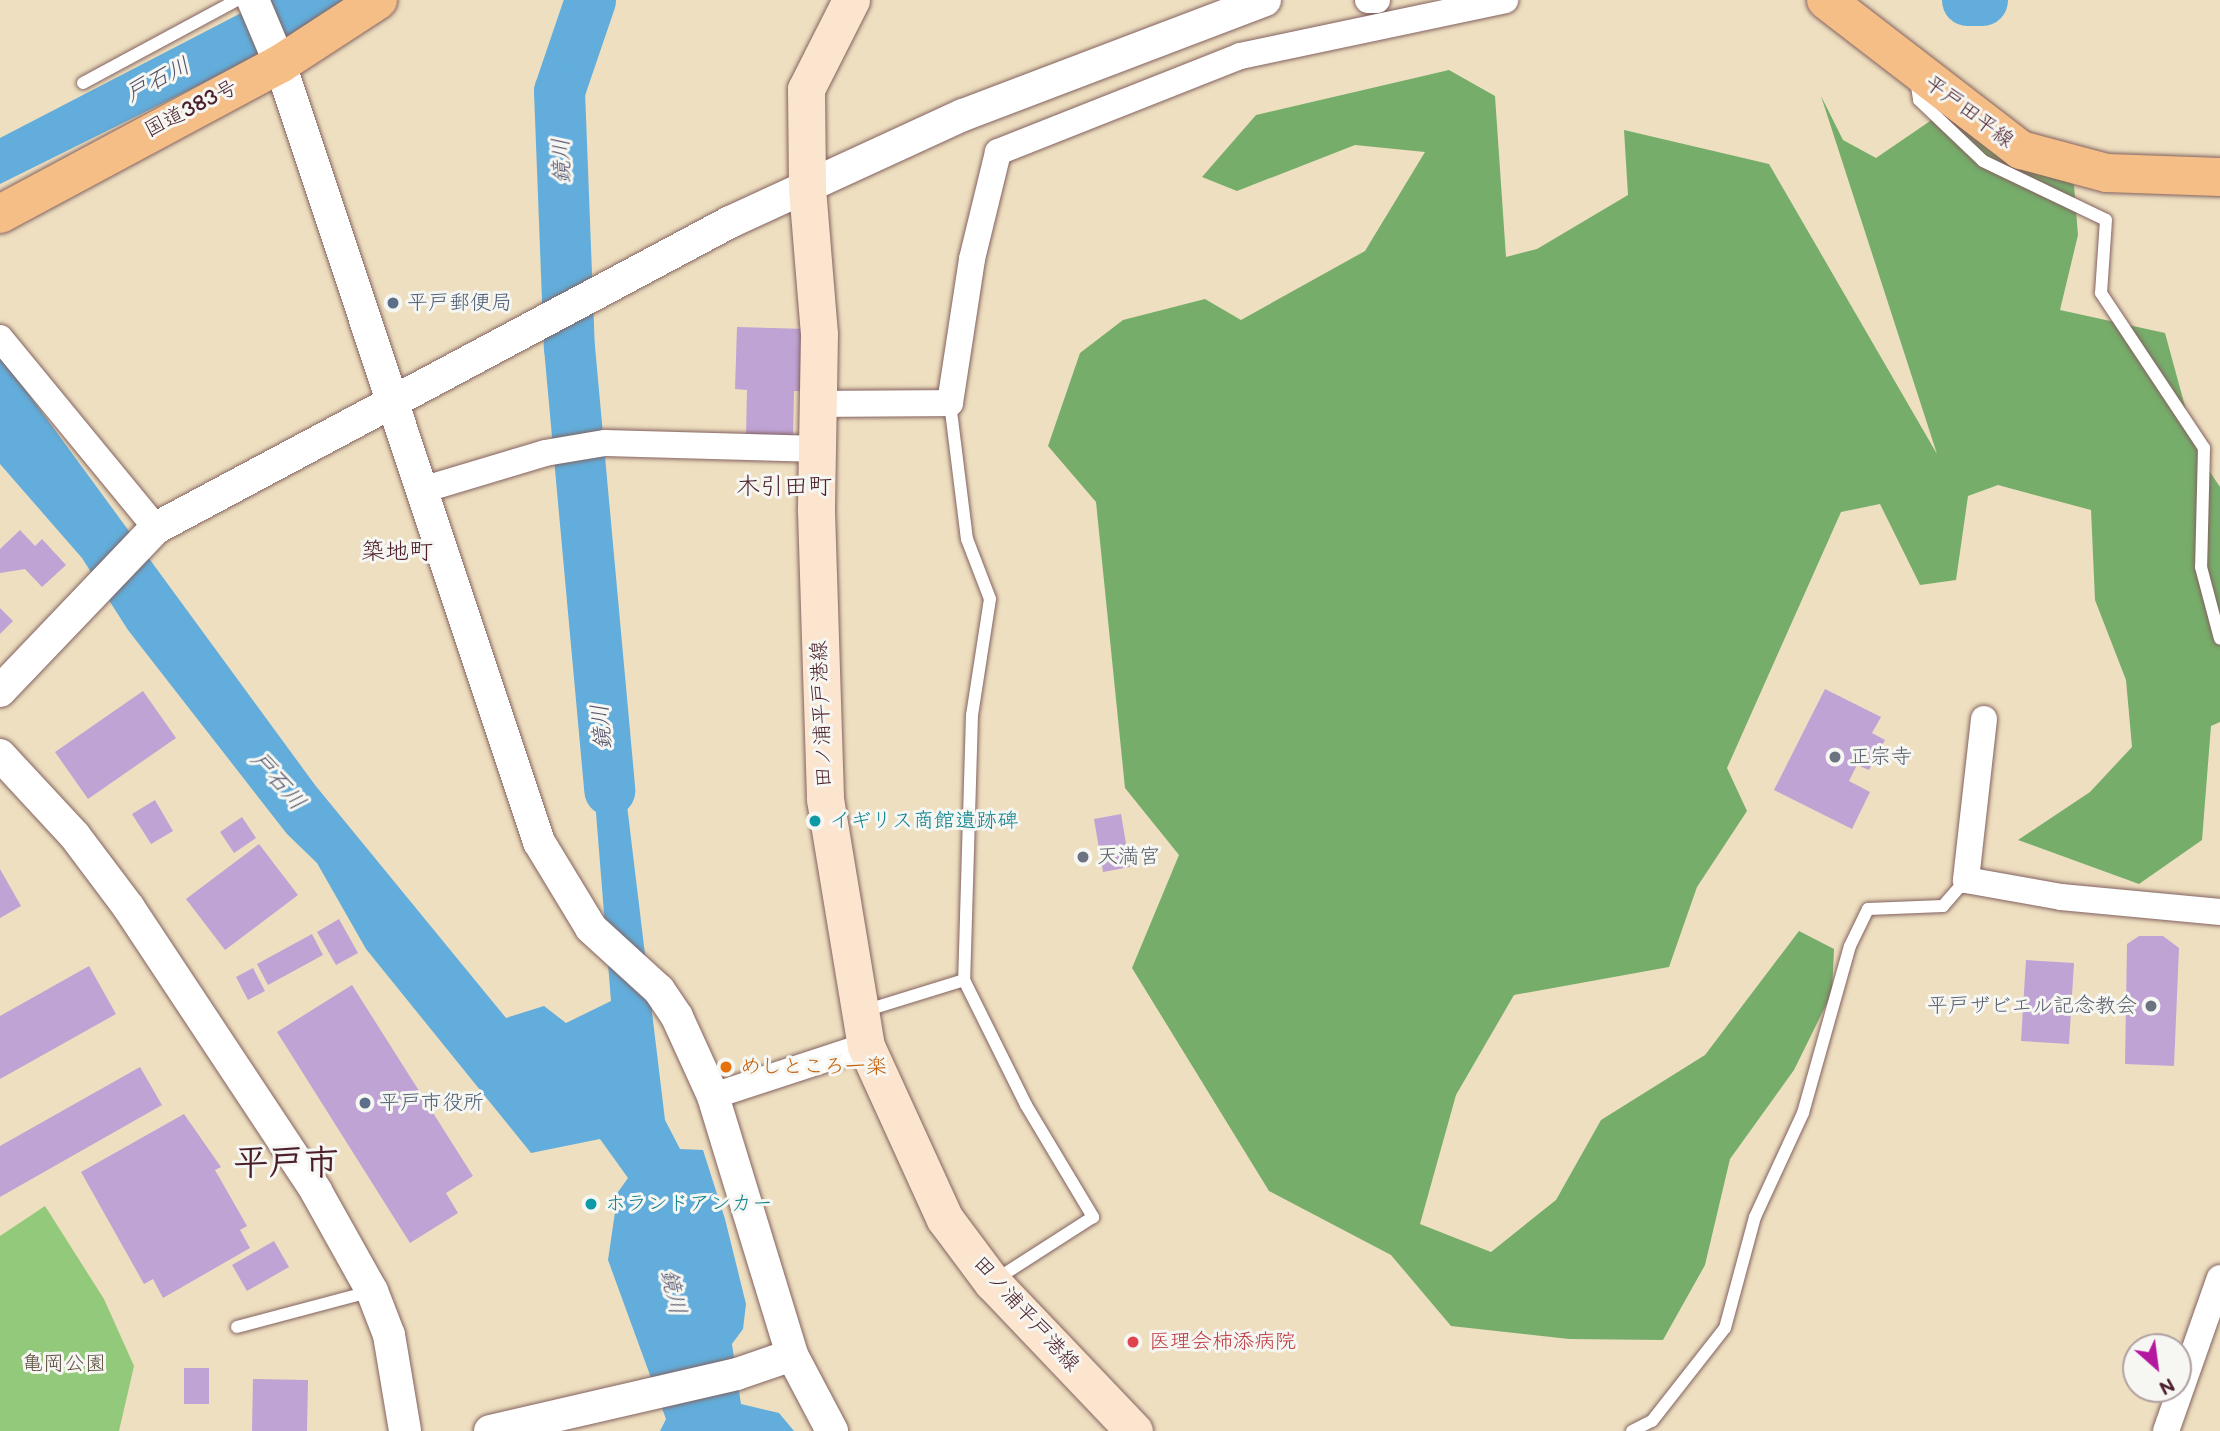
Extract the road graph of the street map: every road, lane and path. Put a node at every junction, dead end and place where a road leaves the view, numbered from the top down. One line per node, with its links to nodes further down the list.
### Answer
1 (378, 0): 9 (main road, 国道383号)
2 (851, 0): 13 (main road, 田ノ浦平戸港線)
3 (1265, 0): 13 (street)
4 (1368, 0): 5 (street)
5 (1377, 0)
6 (1505, 0): 17 (street)
7 (1826, 0): 10 (main road, 平戸田平線)
8 (248, 1): 9 (street); 11 (lane)
9 (280, 64): 14 (main road, 国道383号); 16 (street)
10 (1914, 71): 12 (main road, 平戸田平線); 22 (lane)
11 (83, 83)
12 (2220, 177)
13 (807, 188): 16 (street); 18 (main road, 田ノ浦平戸港線)
14 (0, 214)
15 (0, 338): 21 (street)
16 (390, 403): 20 (street); 21 (street)
17 (950, 403): 18 (street); 28 (lane)
18 (820, 404): 19 (main road, 田ノ浦平戸港線)
19 (820, 449): 20 (street); 29 (main road, 田ノ浦平戸港線)
20 (422, 490): 30 (street)
21 (156, 528): 23 (street)
22 (2220, 639)
23 (0, 691)
24 (1984, 719): 26 (street)
25 (0, 755): 33 (street)
26 (1966, 880): 27 (street); 40 (lane)
27 (2220, 912)
28 (964, 980): 29 (lane); 32 (lane)
29 (863, 1029): 30 (street); 32 (main road, 田ノ浦平戸港線)
30 (713, 1096): 35 (street)
31 (2220, 1278): 41 (street)
32 (992, 1282): 39 (main road, 田ノ浦平戸港線)
33 (372, 1291): 34 (lane); 36 (street)
34 (237, 1327)
35 (792, 1355): 37 (street); 38 (street)
36 (405, 1431)
37 (490, 1431)
38 (832, 1431)
39 (1134, 1431)
40 (1632, 1431)
41 (2166, 1431)

